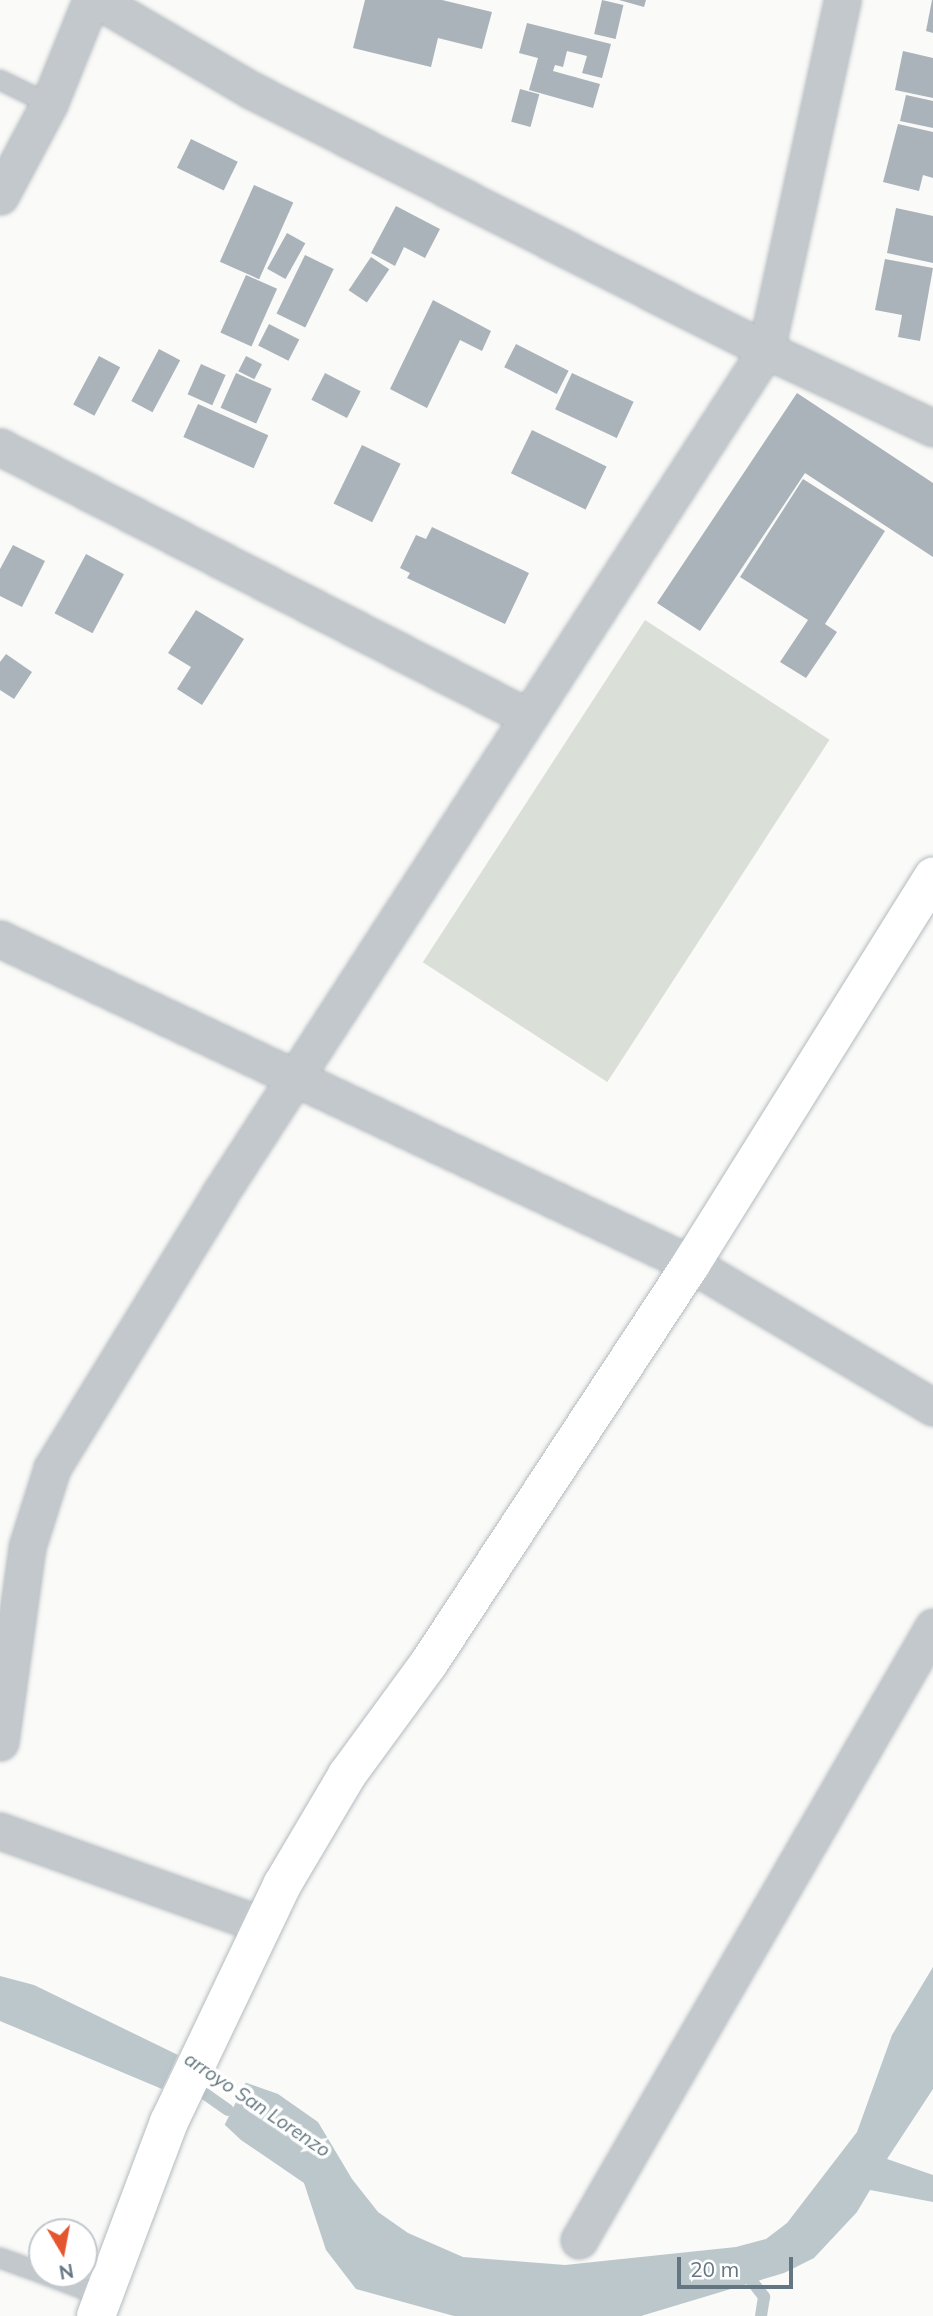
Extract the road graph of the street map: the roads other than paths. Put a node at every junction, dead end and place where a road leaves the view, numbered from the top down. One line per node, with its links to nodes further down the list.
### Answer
1 (91, 0): 5 (street)
2 (97, 0): 7 (street)
3 (842, 0): 7 (street)
4 (0, 80): 5 (lane)
5 (49, 104): 6 (street)
6 (0, 196)
7 (766, 349): 8 (street); 10 (street)
8 (933, 428)
9 (0, 447): 10 (street)
10 (527, 717): 13 (street)
11 (933, 876): 14 (street)
12 (0, 939): 13 (street)
13 (293, 1080): 14 (street); 17 (street)
14 (691, 1264): 15 (street); 19 (street)
15 (933, 1407)
16 (933, 1626): 20 (street)
17 (0, 1742)
18 (0, 1831): 19 (street)
19 (262, 1925): 24 (street)
20 (579, 2240)
21 (0, 2258): 22 (lane)
22 (28, 2268)
23 (64, 2288): 24 (lane)
24 (98, 2311)

